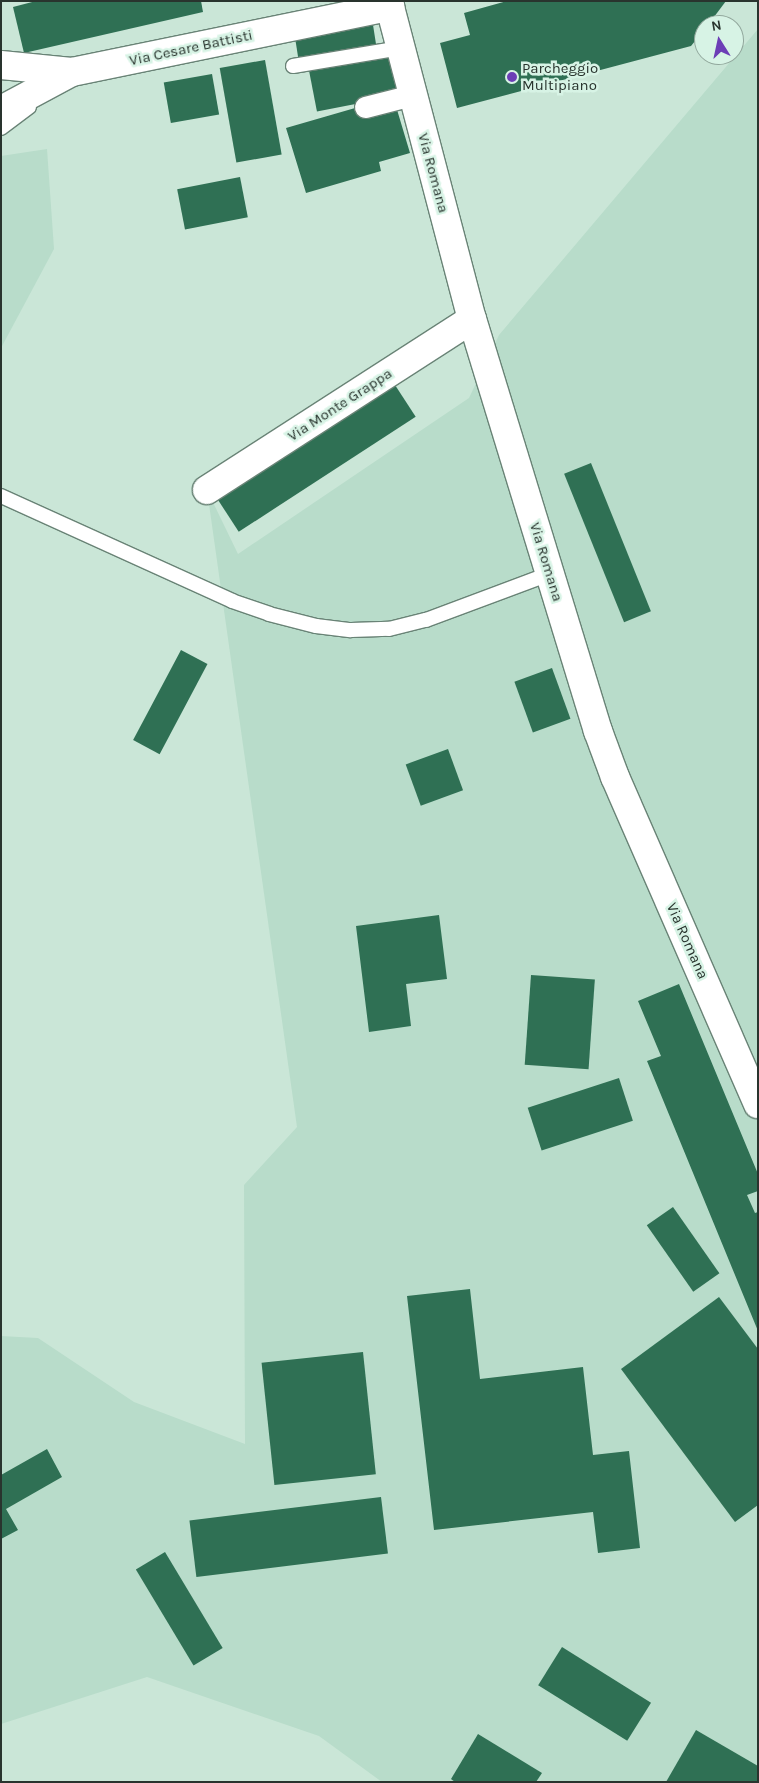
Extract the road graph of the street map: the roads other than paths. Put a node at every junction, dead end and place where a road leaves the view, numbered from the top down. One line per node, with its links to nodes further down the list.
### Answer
1 (389, 4): 2 (street, Via Romana); 5 (street, Via Cesare Battisti)
2 (400, 48): 4 (lane); 6 (street, Via Romana)
3 (1, 65): 5 (street)
4 (293, 66)
5 (72, 72): 8 (street, Via Cesare Battisti); 9 (lane)
6 (412, 95): 7 (street); 10 (street, Via Romana)
7 (365, 107)
8 (1, 110)
9 (1, 128)
10 (472, 320): 11 (street, Via Monte Grappa); 13 (street, Via Romana)
11 (208, 490)
12 (1, 496): 13 (lane)
13 (550, 574): 14 (street, Via Romana)
14 (758, 1104)

